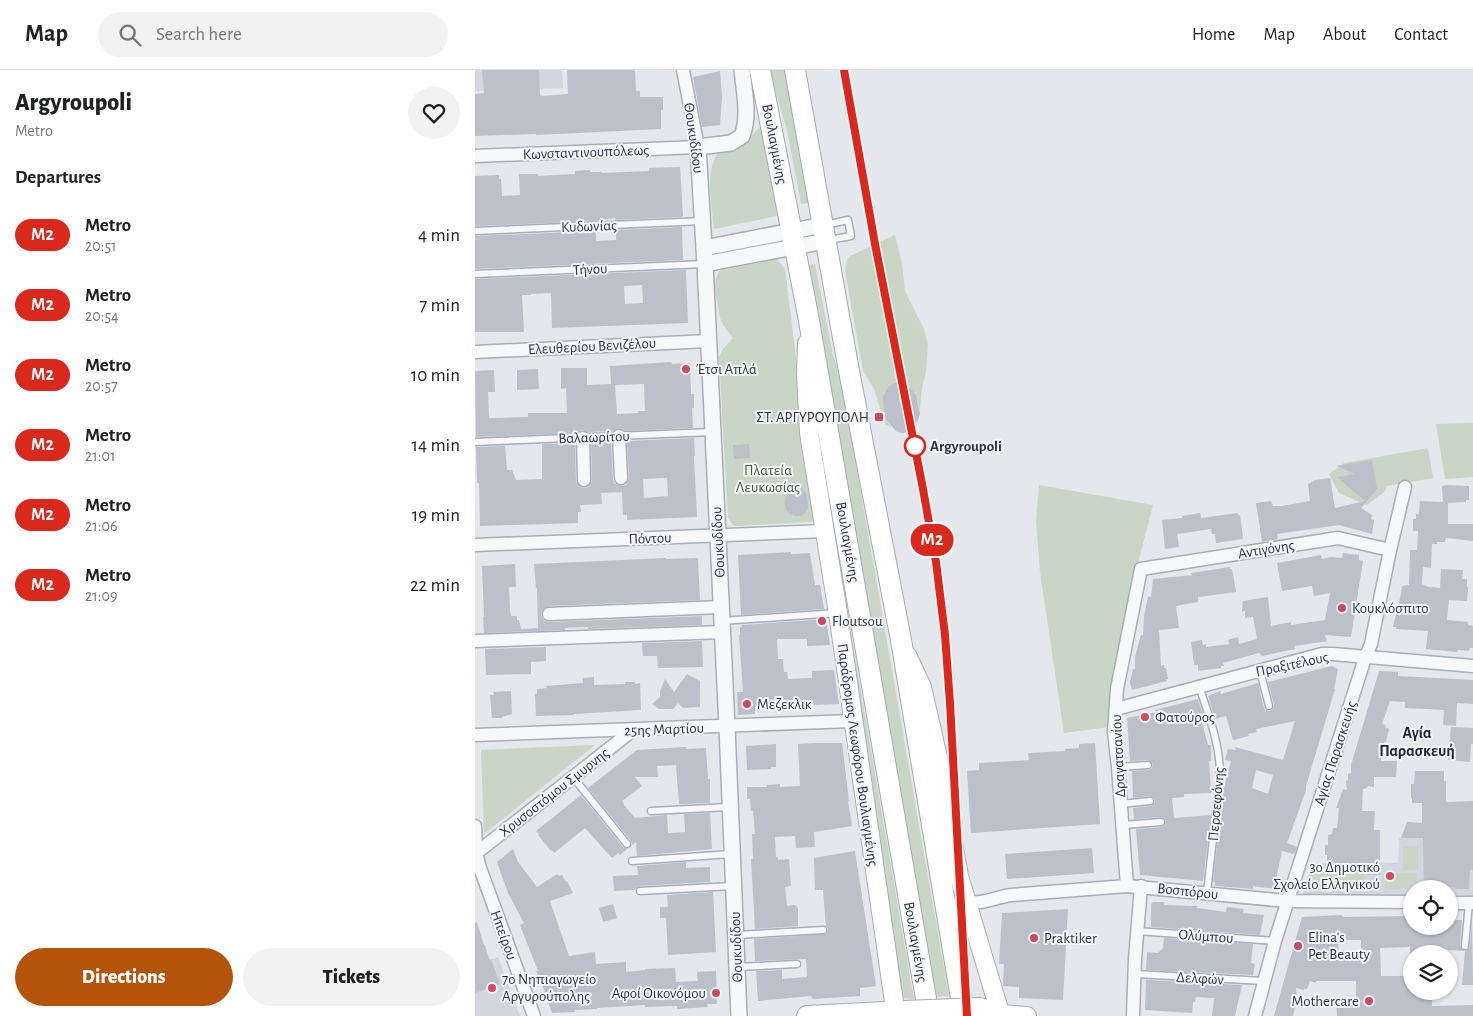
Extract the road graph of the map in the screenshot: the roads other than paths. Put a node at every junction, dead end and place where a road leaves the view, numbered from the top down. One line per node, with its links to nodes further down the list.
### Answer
1 (683, 70): 5 (street, Θουκυδίδου)
2 (742, 70): 5 (street)
3 (795, 70): 9 (main road)
4 (759, 72): 10 (main road, Βουλιαγμένης)
5 (698, 147): 6 (street, Κωνσταντινουπόλεως); 7 (street, Θουκυδίδου)
6 (475, 156)
7 (703, 221): 8 (lane, Κυδωνίας); 11 (street, Θουκυδίδου)
8 (475, 231)
9 (824, 233): 10 (street); 32 (main road)
10 (793, 239): 11 (street); 12 (street); 14 (main road, Βουλιαγμένης)
11 (704, 248): 12 (street, Θουκυδίδου)
12 (705, 264): 13 (lane, Τήνου); 15 (street, Θουκυδίδου)
13 (475, 274)
14 (808, 315): 24 (main road, Παράδρομος Λεωφόρου Βουλιαγμένης); 82 (main road, Βουλιαγμένης)
15 (709, 341): 16 (street, Ελευθερίου Βενιζέλου); 17 (street, Θουκυδίδου)
16 (475, 352)
17 (713, 432): 18 (lane, Βαλαωρίτου); 25 (street, Θουκυδίδου)
18 (619, 436): 19 (lane, Βαλαωρίτου); 21 (street)
19 (583, 438): 20 (lane, Βαλαωρίτου); 22 (street)
20 (475, 442)
21 (621, 478)
22 (584, 480)
23 (1405, 487): 27 (street, Αγίας Παρασκευής)
24 (826, 531): 25 (street, Πόντου); 29 (main road, Παράδρομος Λεωφόρου Βουλιαγμένης)
25 (718, 535): 26 (street, Πόντου); 31 (street, Θουκυδίδου)
26 (475, 545)
27 (1390, 550): 28 (street, Αντιγόνης); 34 (street, Αγίας Παρασκευής)
28 (1141, 569): 39 (street, Δραγατσανίου)
29 (838, 612): 31 (lane); 40 (main road, Παράδρομος Λεωφόρου Βουλιαγμένης)
30 (549, 614): 31 (street)
31 (722, 620): 33 (street); 41 (street, Θουκυδίδου)
32 (901, 640): 64 (main road); 78 (main road)
33 (475, 641)
34 (1365, 658): 35 (street, Πραξιτέλους); 36 (street, Πραξιτέλους); 63 (street, Αγίας Παρασκευής)
35 (1473, 666)
36 (1260, 670): 37 (street, Πραξιτέλους); 38 (lane)
37 (1199, 686): 39 (street, Πραξιτέλους); 62 (lane, Περσεφόνης)
38 (1269, 706)
39 (1116, 709): 45 (street, Δραγατσανίου)
40 (853, 721): 41 (street, 25ης Μαρτίου); 77 (main road, Παράδρομος Λεωφόρου Βουλιαγμένης)
41 (727, 727): 42 (street, 25ης Μαρτίου); 49 (street, Θουκυδίδου)
42 (633, 730): 43 (street, 25ης Μαρτίου); 46 (street, Χρυσοστόμου Σμυρνης)
43 (475, 736)
44 (1148, 765): 45 (lane)
45 (1118, 767): 48 (street, Δραγατσανίου)
46 (573, 777): 54 (lane); 55 (street, Χρυσοστόμου Σμυρνης)
47 (1150, 801): 48 (lane)
48 (1121, 804): 53 (street, Δραγατσανίου)
49 (731, 807): 50 (lane); 56 (street, Θουκυδίδου)
50 (651, 811)
51 (1161, 822): 53 (lane)
52 (475, 826): 55 (street, Ηπείρου)
53 (1123, 826): 59 (street, Δραγατσανίου)
54 (627, 844)
55 (476, 853): 79 (street, Ηπείρου)
56 (732, 854): 57 (lane); 58 (street, Θουκυδίδου)
57 (632, 861)
58 (734, 886): 61 (lane); 70 (street, Θουκυδίδου)
59 (1127, 886): 60 (street, Βοσπόρου); 64 (street, Βοσπόρου)
60 (1141, 886): 62 (street, Βοσπόρου); 69 (street)
61 (640, 891)
62 (1207, 893): 63 (street, Βοσπόρου)
63 (1287, 901): 65 (street, Βοσπόρου); 71 (street, Αγίας Παρασκευής)
64 (967, 902): 78 (main road)
65 (1403, 902)
66 (1458, 903): 67 (street)
67 (1471, 903): 72 (lane)
68 (823, 930): 70 (lane)
69 (1137, 931): 71 (lane, Ολύμπου); 75 (street)
70 (736, 934): 74 (street, Θουκυδίδου)
71 (1275, 940): 76 (street, Αγίας Παρασκευής)
72 (1465, 946)
73 (797, 964): 74 (lane)
74 (737, 967): 80 (street, Θουκυδίδου)
75 (1135, 974): 76 (lane, Δελφών); 84 (street)
76 (1264, 981): 85 (street, Αγίας Παρασκευής)
77 (899, 1013): 78 (main road, bridge); 81 (main road)
78 (988, 1014): 83 (main road)
79 (534, 1016)
80 (739, 1016)
81 (807, 1016)
82 (929, 1016)
83 (1027, 1016)
84 (1133, 1016)
85 (1255, 1016)

